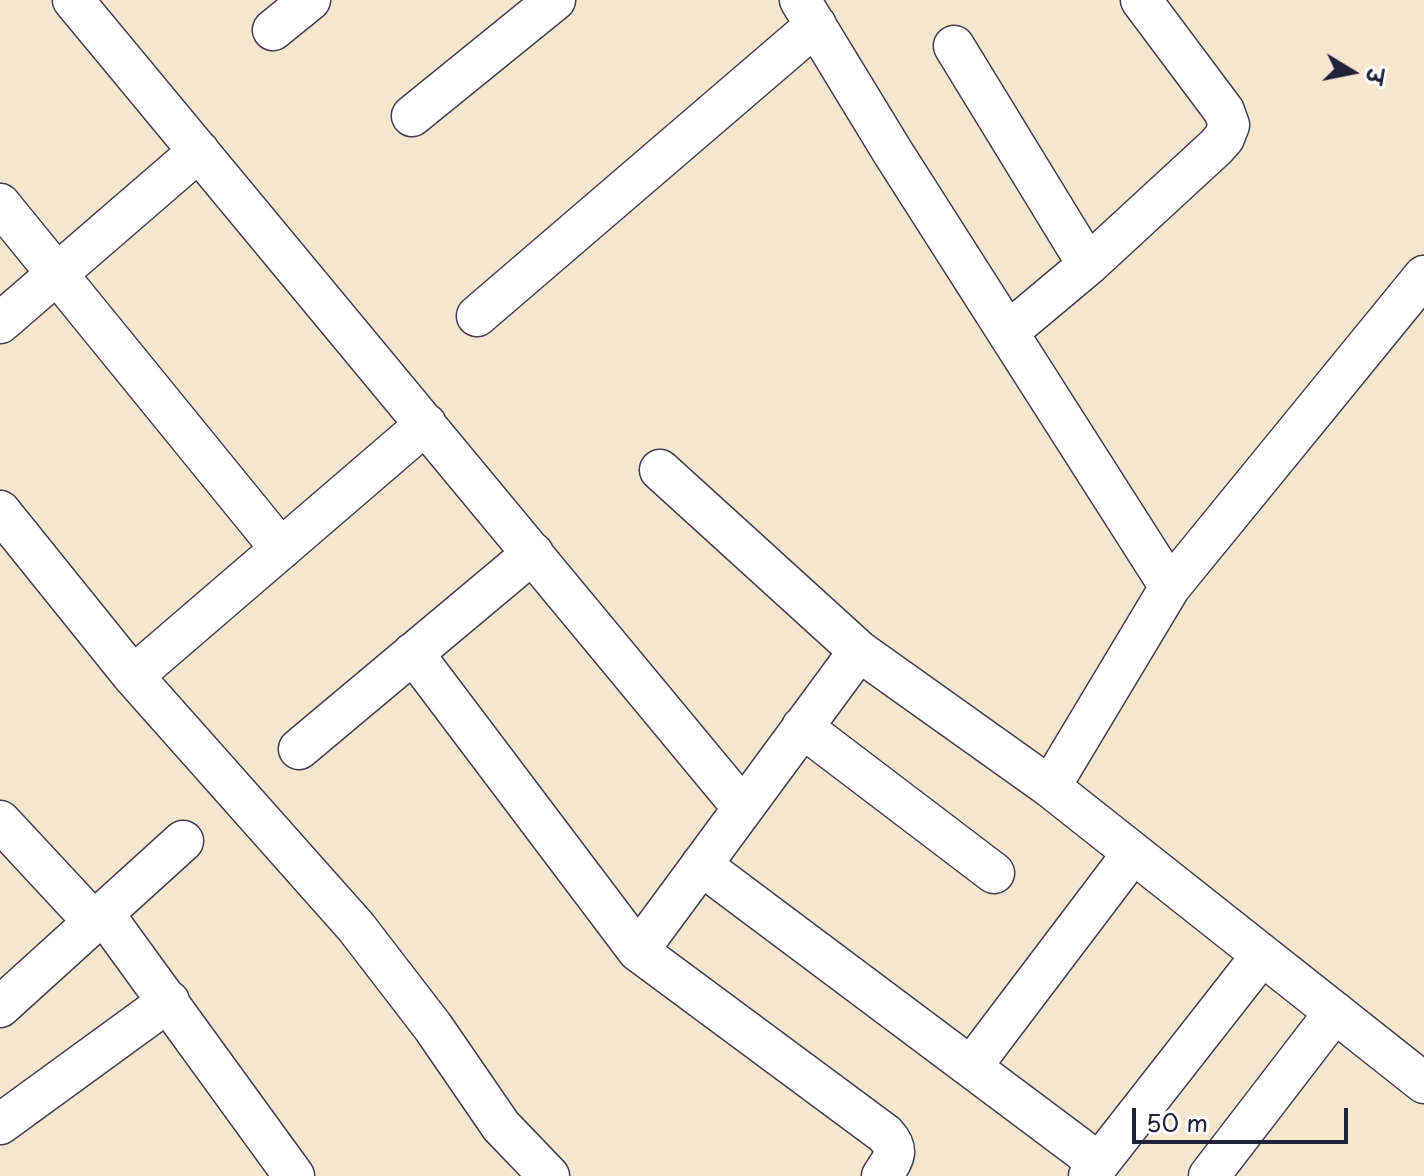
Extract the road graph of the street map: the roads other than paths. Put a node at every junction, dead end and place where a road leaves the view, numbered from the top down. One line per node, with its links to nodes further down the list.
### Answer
1 (73, 0): 9 (street)
2 (310, 0): 6 (street)
3 (555, 0): 8 (street)
4 (1141, 0): 11 (street)
5 (808, 12): 14 (street); 16 (street)
6 (273, 30)
7 (954, 46): 11 (street)
8 (412, 116)
9 (199, 151): 12 (street); 17 (street)
10 (0, 204): 12 (street)
11 (1088, 265): 16 (street)
12 (57, 274): 15 (street); 20 (street)
13 (1424, 276): 22 (street)
14 (477, 316)
15 (0, 323)
16 (1008, 332): 22 (street)
17 (426, 424): 20 (street); 21 (street)
18 (660, 470): 23 (street)
19 (0, 512): 25 (street)
20 (281, 549): 25 (street)
21 (533, 553): 24 (street); 29 (street)
22 (1170, 587): 28 (street)
23 (859, 651): 26 (street); 28 (street)
24 (413, 653): 27 (street); 36 (street)
25 (133, 676): 46 (street)
26 (802, 727): 29 (street); 34 (street)
27 (299, 749)
28 (1050, 787): 32 (street)
29 (743, 808): 33 (street)
30 (0, 821): 35 (street)
31 (183, 841): 35 (street)
32 (1133, 853): 37 (street); 41 (street)
33 (701, 865): 36 (street); 41 (street)
34 (994, 873)
35 (98, 918): 38 (street); 39 (street)
36 (638, 951): 47 (street)
37 (1262, 955): 40 (street); 44 (street)
38 (169, 1001): 43 (street); 45 (street)
39 (0, 1007)
40 (1335, 1012): 42 (street); 48 (street)
41 (971, 1067): 44 (street)
42 (1424, 1083)
43 (0, 1124)
44 (1094, 1170)
45 (294, 1176)
46 (549, 1176)
47 (882, 1176)
48 (1209, 1176)

